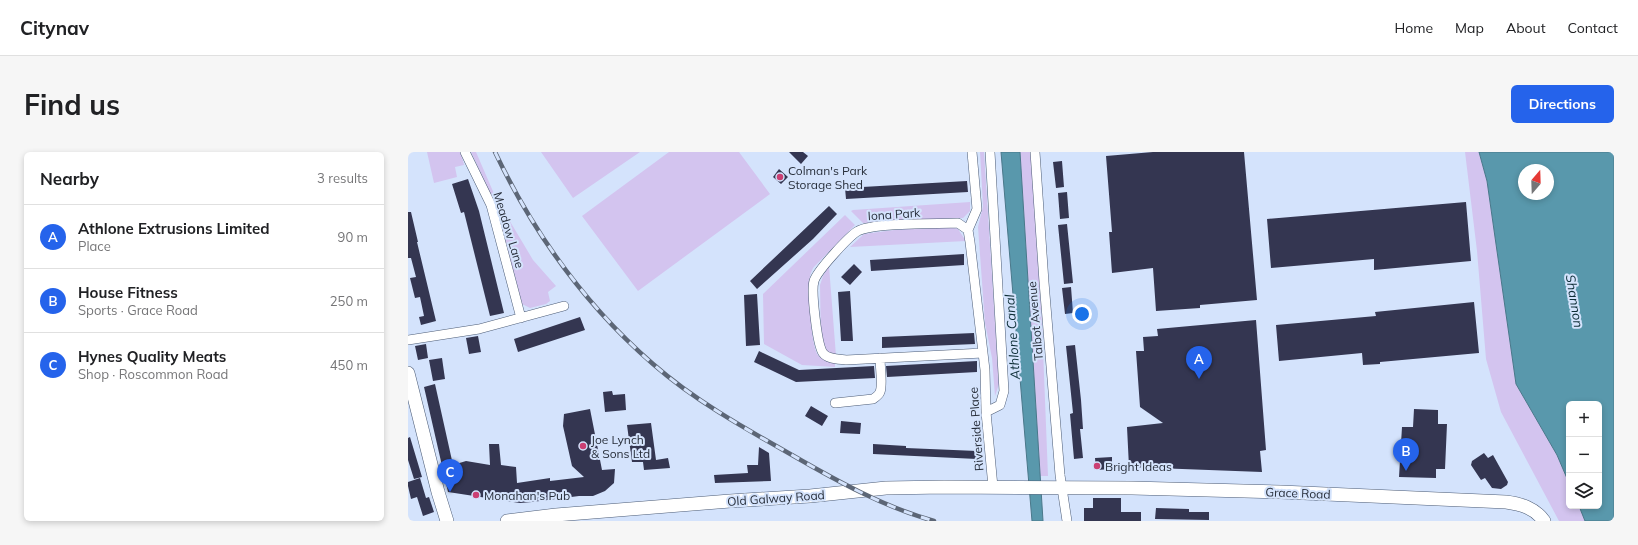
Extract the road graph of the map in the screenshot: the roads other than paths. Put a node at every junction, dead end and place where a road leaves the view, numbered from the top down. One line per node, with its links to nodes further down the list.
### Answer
1 (465, 152): 7 (street, Meadow Lane)
2 (972, 152): 5 (street)
3 (990, 152): 13 (street)
4 (1035, 152): 16 (street, Talbot Avenue)
5 (968, 230): 9 (street); 10 (street, Iona Park)
6 (564, 306): 7 (street)
7 (521, 318): 8 (street)
8 (408, 340)
9 (983, 353): 10 (street); 13 (street, Riverside Place)
10 (880, 358): 12 (street)
11 (408, 373): 17 (main road)
12 (836, 403)
13 (986, 412): 14 (street, Riverside Place)
14 (993, 487): 15 (main road, Old Galway Road); 18 (main road, Old Galway Road)
15 (1045, 487): 16 (main road, Grace Road)
16 (1061, 487): 19 (street, Talbot Avenue); 20 (main road, Grace Road)
17 (447, 521)
18 (507, 521)
19 (1067, 521)
20 (1544, 521)

